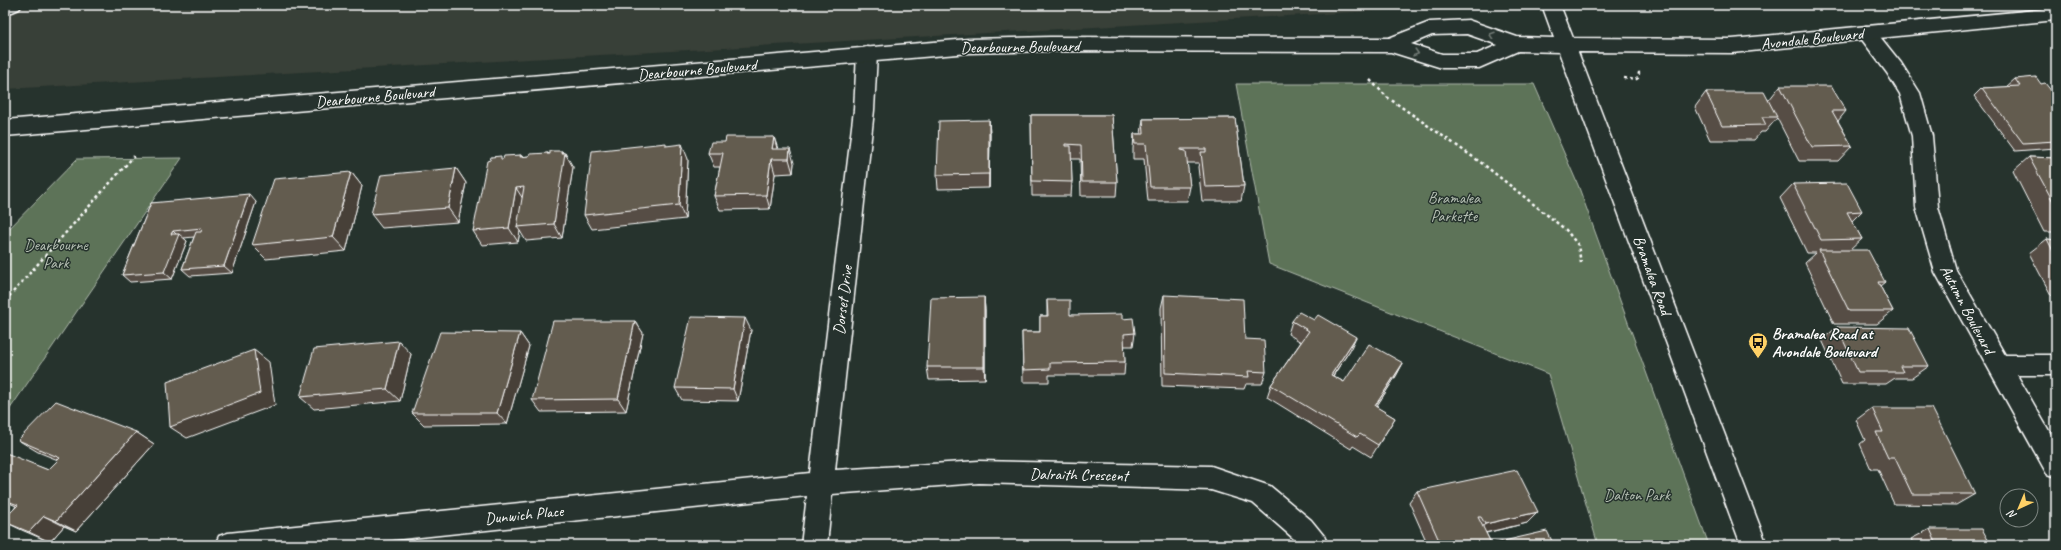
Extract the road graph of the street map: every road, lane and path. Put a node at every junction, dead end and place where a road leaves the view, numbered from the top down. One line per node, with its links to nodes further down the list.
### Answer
1 (14, 5): 3 (lane)
2 (1551, 5): 8 (street, Bramalea Road)
3 (5, 10)
4 (2056, 14): 5 (street, Avondale Boulevard)
5 (1866, 33): 8 (street, Avondale Boulevard); 17 (street, Autumn Boulevard)
6 (1516, 44): 7 (street, Dearbourne Boulevard, one-way to 7); 7 (street, Dearbourne Boulevard, one-way to 6); 8 (street, Dearbourne Boulevard)
7 (1391, 45): 9 (street, Dearbourne Boulevard)
8 (1567, 45): 24 (street, Bramalea Road)
9 (867, 54): 13 (street, Dearbourne Boulevard); 20 (street, Dorset Drive)
10 (1633, 69): 11 (path)
11 (1624, 78)
12 (1370, 80): 15 (path)
13 (5, 128)
14 (134, 156): 16 (path)
15 (1581, 263)
16 (5, 301)
17 (1998, 365): 18 (street); 19 (street, Autumn Boulevard)
18 (2056, 365)
19 (2056, 466)
20 (821, 483): 21 (street, Dunwich Place); 22 (street, Dorset Drive); 23 (street, Dalraith Crescent)
21 (228, 545)
22 (814, 545)
23 (1316, 545)
24 (1754, 545)

